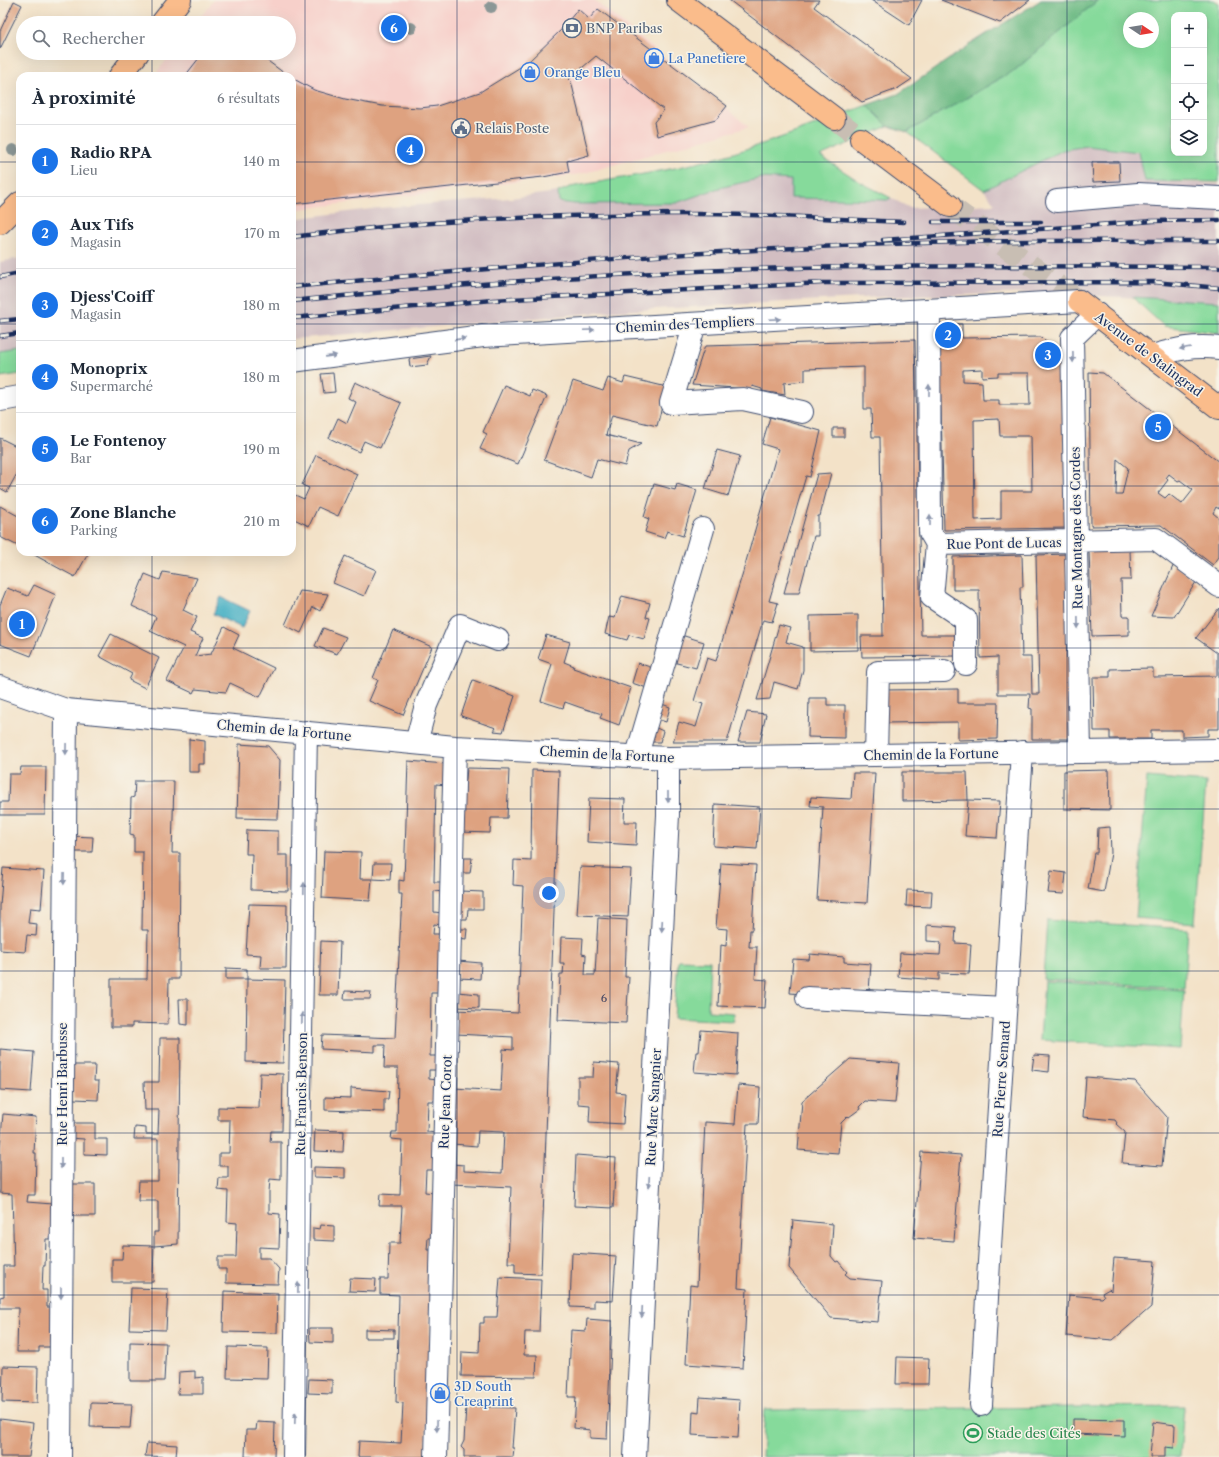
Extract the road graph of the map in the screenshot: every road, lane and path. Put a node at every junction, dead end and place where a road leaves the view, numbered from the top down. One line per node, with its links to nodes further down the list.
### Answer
1 (180, 0): 3 (main road)
2 (678, 0): 6 (main road)
3 (167, 16)
4 (133, 60): 5 (main road)
5 (123, 72)
6 (834, 118)
7 (861, 139): 10 (main road)
8 (1219, 198): 9 (street)
9 (1057, 201)
10 (950, 206)
11 (16, 207): 12 (main road)
12 (0, 223)
13 (1079, 301): 14 (street, Chemin des Templiers); 15 (main road, Avenue de Stalingrad)
14 (929, 310): 16 (street, Chemin des Templiers, one-way to 14); 26 (street, Rue Pont de Lucas, one-way to 14)
15 (1097, 314): 18 (main road, Avenue de Stalingrad); 25 (street, Rue Montagne des Cordes, one-way to 25)
16 (696, 324): 19 (street, Chemin des Templiers, one-way to 16); 23 (street)
17 (1219, 348): 18 (street, one-way to 18)
18 (1152, 356): 22 (main road, Avenue de Stalingrad)
19 (296, 361)
20 (16, 398): 21 (street)
21 (0, 400)
22 (1219, 408)
23 (802, 412)
24 (703, 529): 39 (street)
25 (1076, 542): 26 (street, Rue Pont de Lucas); 27 (street, Rue Pont de Lucas); 38 (street, Rue Montagne des Cordes, one-way to 38)
26 (937, 544): 29 (street)
27 (1218, 582)
28 (498, 640): 34 (street)
29 (966, 664)
30 (944, 670): 40 (street)
31 (0, 687): 32 (street, Chemin de la Fortune)
32 (66, 710): 33 (street, Chemin de la Fortune); 45 (street, Rue Henri Barbusse, one-way to 45)
33 (306, 732): 34 (street, Chemin de la Fortune); 46 (street, Rue Francis Benson, one-way to 33)
34 (416, 743): 35 (street, Chemin de la Fortune)
35 (456, 748): 39 (street, Chemin de la Fortune); 47 (street, Rue Jean Corot, one-way to 47)
36 (1219, 750): 38 (street, Chemin de la Fortune)
37 (1022, 752): 38 (street, Chemin de la Fortune); 40 (street, Chemin de la Fortune); 43 (street, Rue Pierre Semard)
38 (1080, 752)
39 (637, 755): 41 (street, Chemin de la Fortune)
40 (876, 755): 41 (street, Chemin de la Fortune)
41 (668, 758): 48 (street, Rue Marc Sangnier, one-way to 48)
42 (807, 998): 43 (street)
43 (1005, 1008): 44 (street, Rue Pierre Semard)
44 (982, 1405)
45 (60, 1457)
46 (294, 1457)
47 (436, 1457)
48 (635, 1457)

